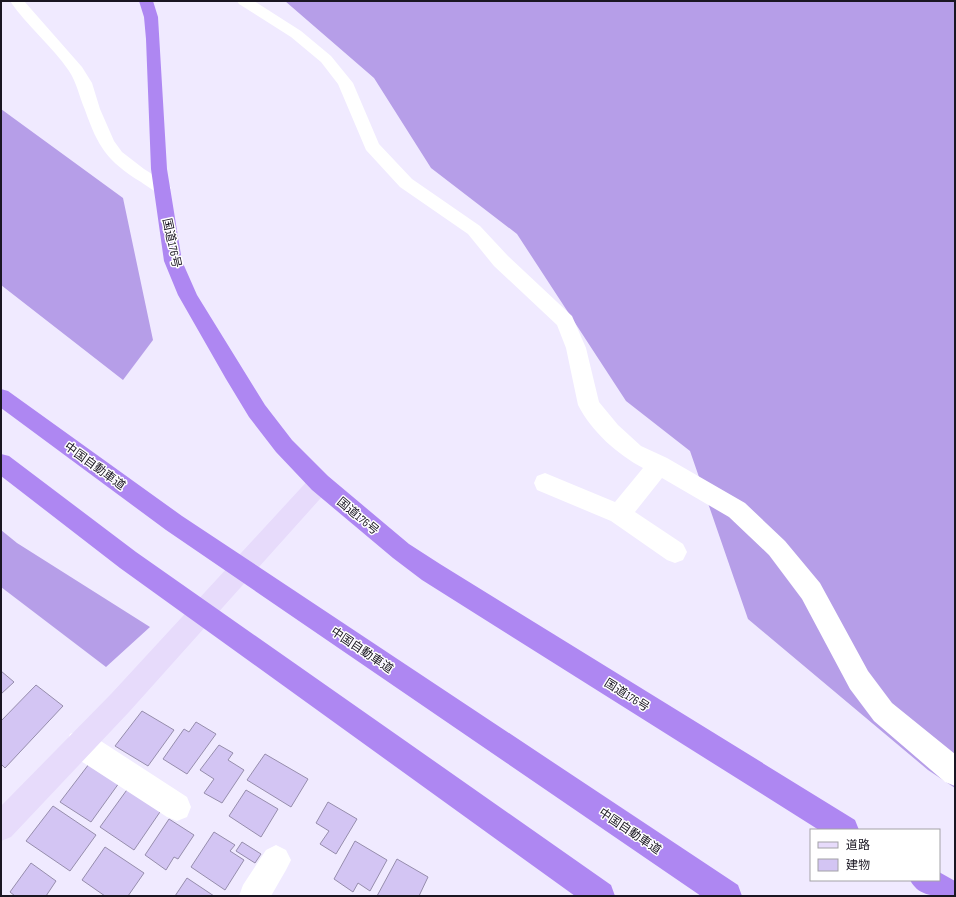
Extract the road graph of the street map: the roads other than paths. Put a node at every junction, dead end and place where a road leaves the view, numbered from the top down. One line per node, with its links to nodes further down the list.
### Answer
1 (17, 1): 4 (street)
2 (146, 1): 4 (highway, 国道176号)
3 (244, 1): 7 (street)
4 (162, 188): 9 (highway, 国道176号)
5 (1, 397): 21 (highway, 中国自動車道)
6 (1, 463): 20 (highway)
7 (659, 466): 10 (street); 13 (street)
8 (545, 483): 10 (street)
9 (312, 492): 12 (street); 16 (highway, 国道176号)
10 (619, 514): 11 (street)
11 (675, 552)
12 (80, 744): 14 (street); 15 (street)
13 (955, 772)
14 (177, 807)
15 (4, 820)
16 (843, 829)
17 (276, 860): 19 (street)
18 (927, 881): 22 (highway)
19 (254, 896)
20 (600, 896)
21 (727, 896)
22 (951, 896)

